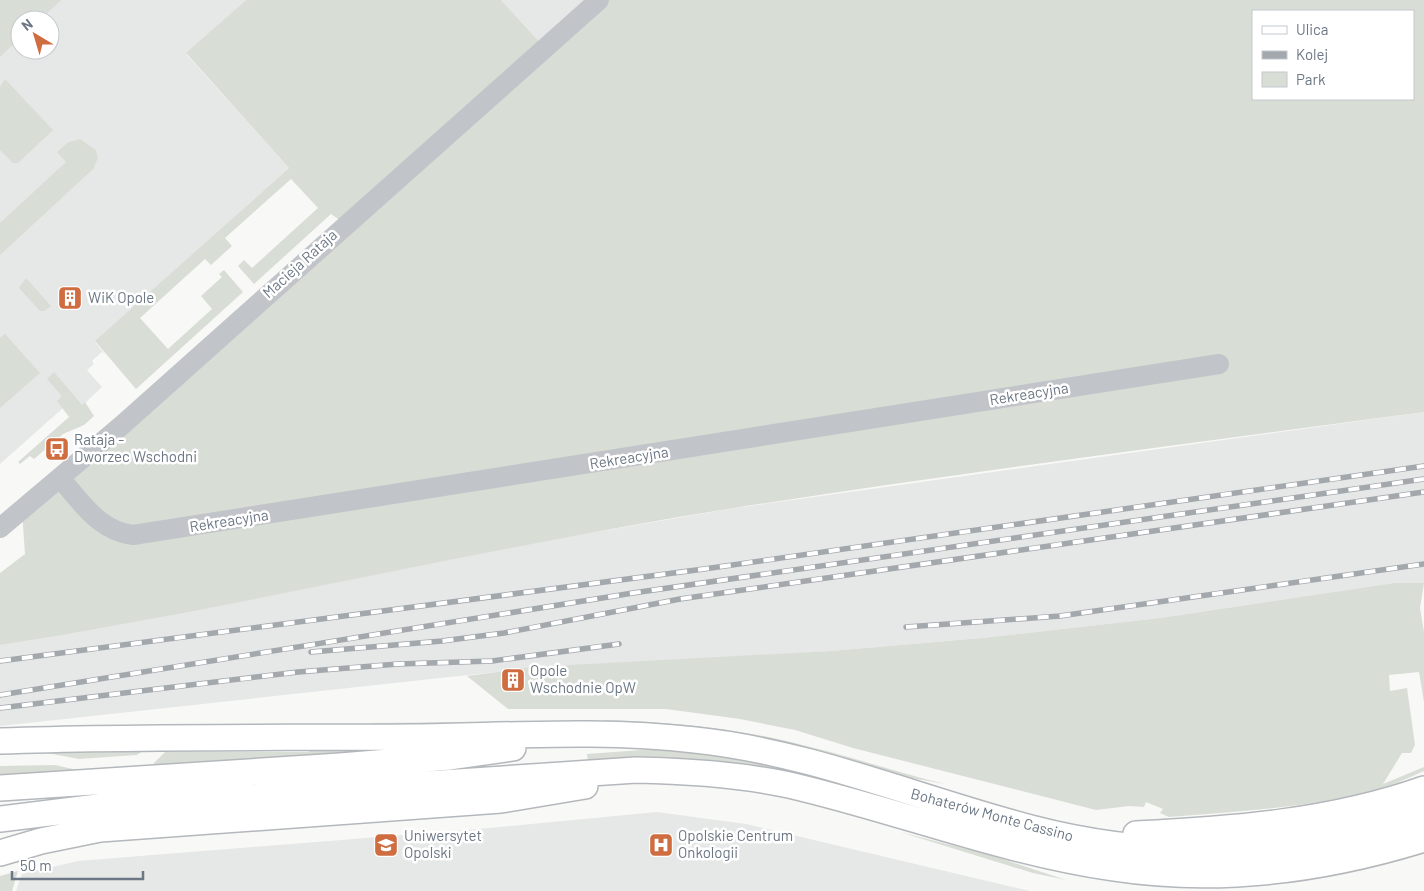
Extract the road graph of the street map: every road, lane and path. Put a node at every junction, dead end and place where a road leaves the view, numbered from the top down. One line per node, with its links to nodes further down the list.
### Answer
1 (599, 0): 3 (street, Macieja Rataja)
2 (1219, 364): 3 (street, Rekreacyjna)
3 (60, 478): 4 (street, Macieja Rataja)
4 (0, 528)
5 (562, 735): 6 (main road, Bohaterów Monte Cassino); 8 (main road); 12 (main road, Bohaterów Monte Cassino)
6 (0, 741)
7 (668, 771): 11 (main road); 14 (main road); 15 (main road, Bohaterów Monte Cassino)
8 (0, 788)
9 (1424, 789): 12 (main road)
10 (1424, 814): 12 (main road, Bohaterów Monte Cassino)
11 (0, 819)
12 (1074, 838)
13 (1424, 839): 15 (main road, Bohaterów Monte Cassino)
14 (0, 853)
15 (1114, 869): 16 (main road)
16 (1175, 891)

